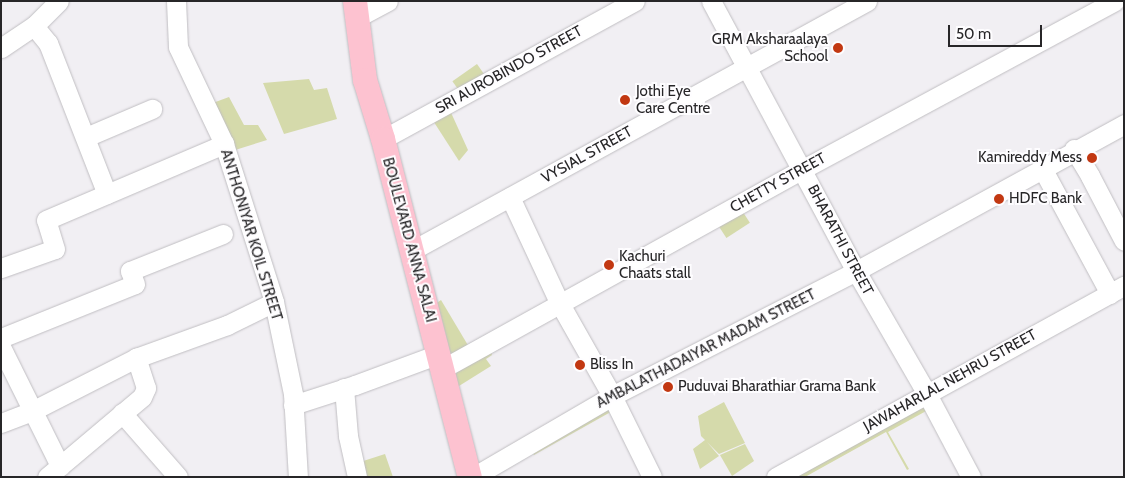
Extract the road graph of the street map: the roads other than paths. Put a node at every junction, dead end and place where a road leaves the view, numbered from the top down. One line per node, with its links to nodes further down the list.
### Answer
1 (59, 1): 9 (street)
2 (176, 1): 16 (street, ANTHONIYAR KOIL STREET)
3 (388, 1): 8 (street)
4 (635, 1): 15 (street, SRI AUROBINDO STREET)
5 (711, 1): 11 (street, BHARATHI STREET)
6 (867, 1): 11 (street, VYSIAL STREET)
7 (1115, 1): 19 (street, CHETTY STREET)
8 (356, 10): 15 (main road, BOULEVARD ANNA SALAI)
9 (34, 26): 10 (street); 14 (street)
10 (1, 48)
11 (747, 67): 19 (street, BHARATHI STREET); 21 (street, VYSIAL STREET)
12 (152, 108): 14 (street)
13 (1124, 124): 17 (street, AMBALATHADAIYAR MADAM STREET)
14 (86, 137): 20 (street)
15 (383, 139): 24 (main road, BOULEVARD ANNA SALAI)
16 (224, 144): 20 (street); 28 (street, ANTHONIYAR KOIL STREET)
17 (1074, 150): 18 (street, AMBALATHADAIYAR MADAM STREET); 23 (street)
18 (1042, 168): 26 (street, AMBALATHADAIYAR MADAM STREET); 27 (street)
19 (803, 169): 26 (street, BHARATHI STREET); 29 (street, CHETTY STREET)
20 (107, 194): 25 (street)
21 (510, 197): 24 (street, VYSIAL STREET); 29 (street)
22 (223, 234): 30 (street)
23 (1124, 242)
24 (411, 251): 33 (main road, BOULEVARD ANNA SALAI)
25 (1, 268)
26 (856, 271): 35 (street, BHARATHI STREET); 36 (street, AMBALATHADAIYAR MADAM STREET)
27 (1117, 290): 35 (street, JAWAHARLAL NEHRU STREET)
28 (274, 302): 32 (street); 37 (street, ANTHONIYAR KOIL STREET)
29 (560, 304): 33 (street, CHETTY STREET); 36 (street)
30 (1, 338)
31 (1, 347): 38 (street)
32 (136, 358): 38 (street); 39 (street)
33 (441, 361): 34 (street, CHETTY STREET); 45 (main road, BOULEVARD ANNA SALAI)
34 (344, 388): 37 (street, CHETTY STREET); 44 (street)
35 (927, 394): 47 (street, JAWAHARLAL NEHRU STREET); 48 (street, BHARATHI STREET)
36 (612, 396): 45 (street, AMBALATHADAIYAR MADAM STREET); 46 (street)
37 (293, 405): 43 (street, ANTHONIYAR KOIL STREET)
38 (32, 411): 40 (street); 41 (street)
39 (122, 413): 41 (street); 42 (street)
40 (1, 423)
41 (54, 471)
42 (178, 477)
43 (298, 477)
44 (357, 477)
45 (472, 477)
46 (652, 477)
47 (776, 477)
48 (971, 477)

